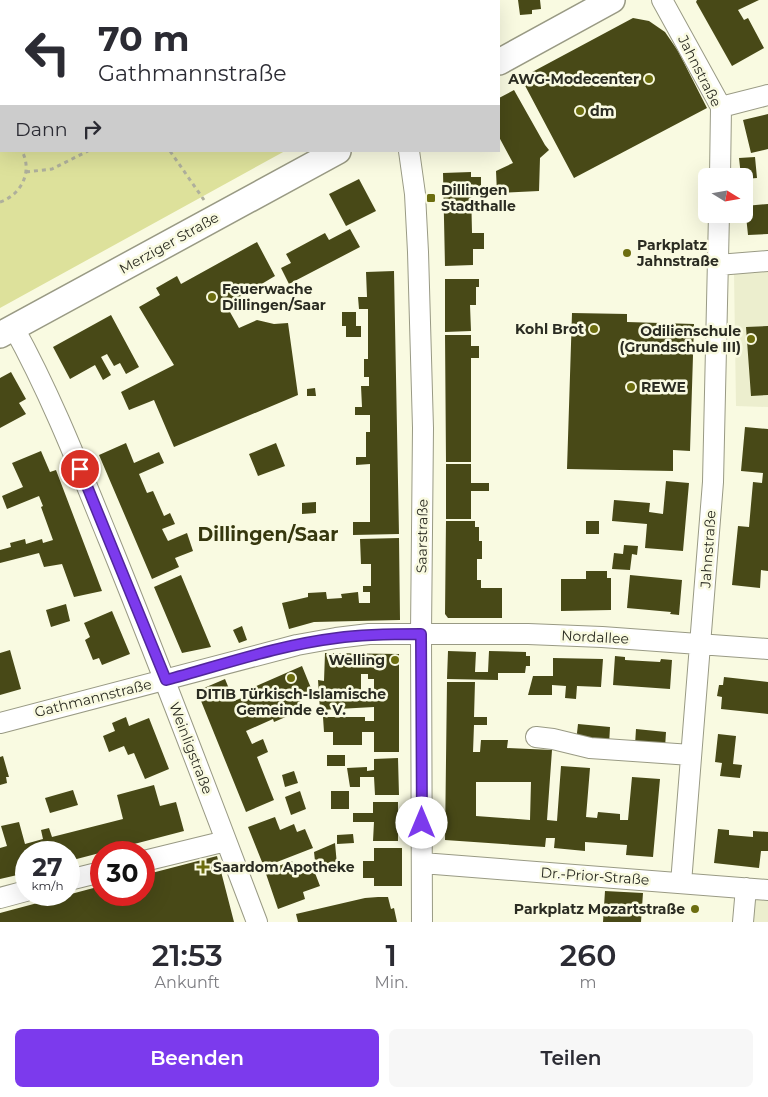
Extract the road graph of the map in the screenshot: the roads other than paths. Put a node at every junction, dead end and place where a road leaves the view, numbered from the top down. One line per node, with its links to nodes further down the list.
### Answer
1 (612, 0): 3 (main road)
2 (662, 0): 5 (street, Jahnstraße)
3 (500, 61)
4 (768, 95): 5 (street)
5 (720, 107): 8 (street, Jahnstraße)
6 (336, 152): 12 (main road, Merziger Straße)
7 (409, 152): 13 (street, Saarstraße)
8 (720, 168)
9 (719, 223): 11 (street, Jahnstraße)
10 (768, 261): 11 (street)
11 (718, 265): 14 (street, Jahnstraße)
12 (7, 332): 16 (street, Weinligstraße)
13 (421, 634): 14 (street, Nordallee); 16 (street, Gathmannstraße); 22 (street, Saarstraße)
14 (701, 644): 15 (street, Nordallee); 19 (street, Jahnstraße)
15 (768, 649)
16 (166, 680): 17 (street, Gathmannstraße); 20 (street, Weinligstraße)
17 (0, 723)
18 (536, 737): 19 (street)
19 (691, 755): 23 (street, Jahnstraße)
20 (226, 840): 21 (street); 28 (street, Weinligstraße)
21 (155, 858)
22 (422, 863): 23 (street, Dr.-Prior-Straße); 29 (street, Saarstraße)
23 (681, 883): 24 (street, Dr.-Prior-Straße)
24 (746, 888): 25 (street, Dr.-Prior-Straße); 30 (street)
25 (768, 890)
26 (15, 894): 27 (street)
27 (0, 898)
28 (257, 922)
29 (422, 922)
30 (743, 922)

